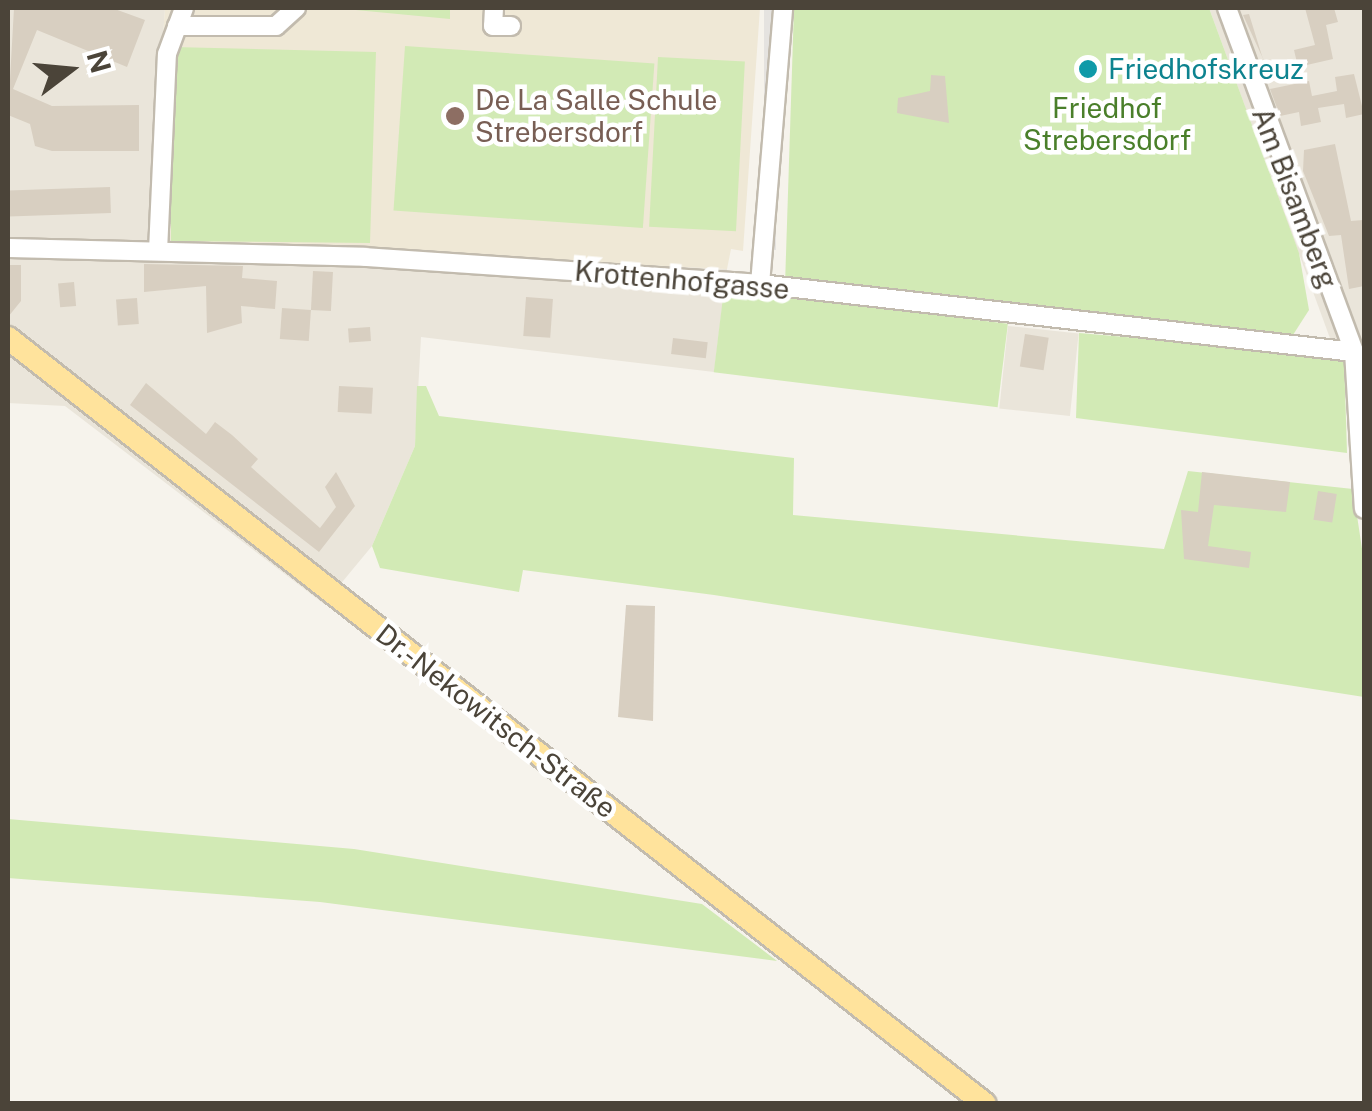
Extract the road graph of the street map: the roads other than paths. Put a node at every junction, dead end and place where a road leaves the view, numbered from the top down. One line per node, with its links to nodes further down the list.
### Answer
1 (296, 8): 5 (street)
2 (494, 8): 6 (street)
3 (783, 8): 9 (street)
4 (1227, 8): 11 (street, Am Bisamberg)
5 (181, 17): 8 (street)
6 (511, 26)
7 (8, 248): 8 (street, Krottenhofgasse)
8 (158, 251): 9 (street, Krottenhofgasse)
9 (760, 284): 11 (street, Krottenhofgasse)
10 (8, 338): 13 (main road, Dr.-Nekowitsch-Straße)
11 (1354, 352): 12 (street, Am Bisamberg)
12 (1364, 509)
13 (985, 1104)

